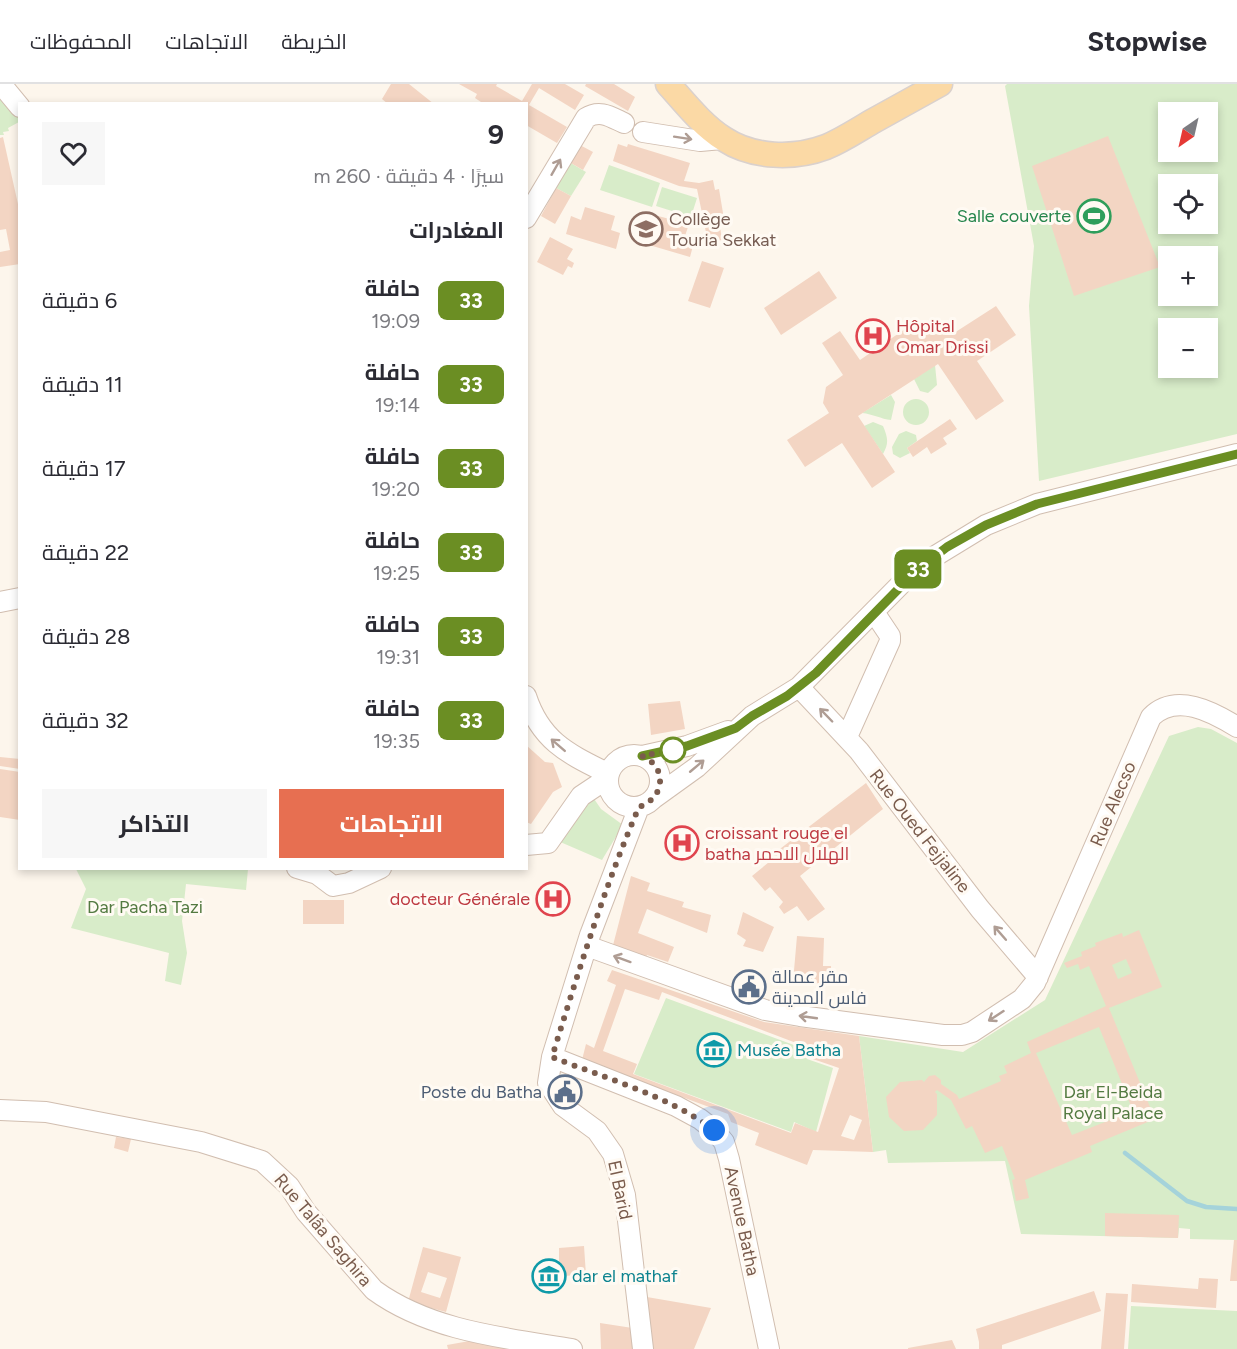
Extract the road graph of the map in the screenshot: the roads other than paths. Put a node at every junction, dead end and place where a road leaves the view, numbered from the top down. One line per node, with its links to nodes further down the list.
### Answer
1 (668, 84): 5 (main road)
2 (940, 84): 5 (main road)
3 (624, 123): 6 (street, one-way to 3)
4 (643, 132): 5 (street, one-way to 5)
5 (722, 138)
6 (528, 215)
7 (1237, 454): 10 (street)
8 (18, 598): 9 (street)
9 (0, 602)
10 (874, 612): 11 (street); 15 (street)
11 (799, 687): 14 (street); 15 (street, Rue Oued Fejjaline, one-way to 11)
12 (528, 701): 17 (street, one-way to 12)
13 (1237, 727): 23 (street, Rue Alecso)
14 (736, 728): 16 (street); 18 (street, one-way to 14)
15 (847, 737): 23 (street, Rue Oued Fejjaline, one-way to 15)
16 (642, 756): 17 (street); 18 (street)
17 (608, 776): 18 (street); 19 (street)
18 (647, 802): 22 (street)
19 (528, 845)
20 (304, 870): 21 (street)
21 (377, 870)
22 (586, 946): 23 (street, Rue Alecso, one-way to 22); 24 (street, El Barid)
23 (1038, 977)
24 (552, 1057): 27 (street, El Barid); 28 (street, Avenue Batha)
25 (0, 1110): 26 (street, Rue Talâa Saghira)
26 (572, 1349)
27 (643, 1349)
28 (769, 1349)

